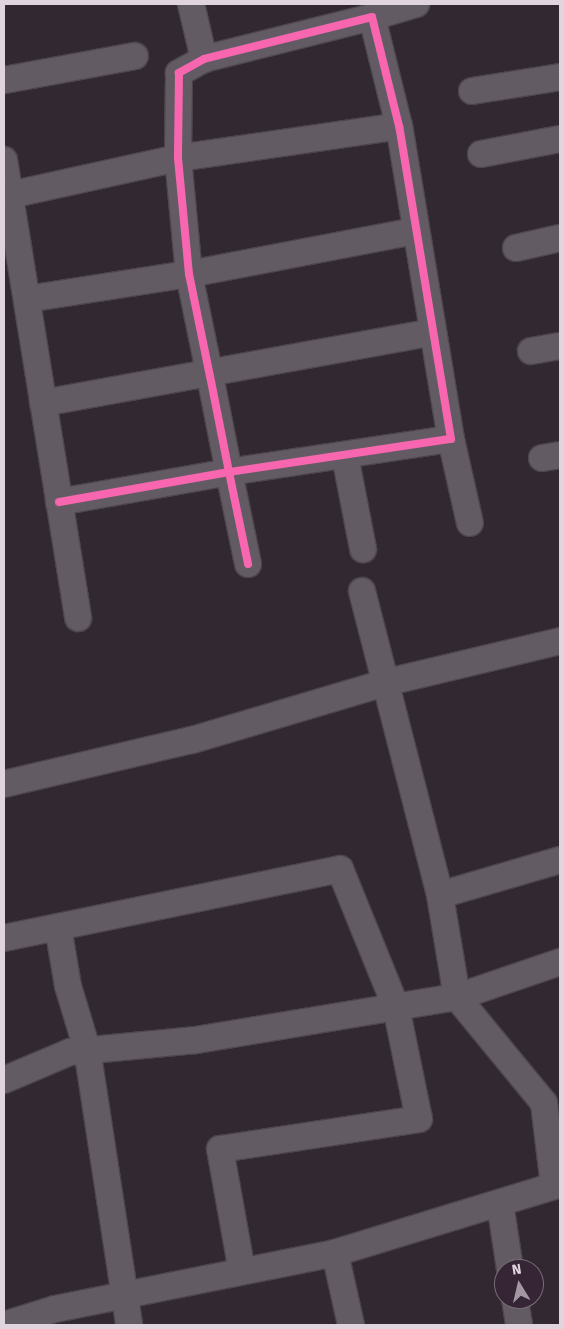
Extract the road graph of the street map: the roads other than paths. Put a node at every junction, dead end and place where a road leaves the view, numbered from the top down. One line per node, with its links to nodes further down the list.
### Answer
1 (191, 4): 5 (street)
2 (421, 5): 3 (street)
3 (372, 18): 5 (street); 9 (street)
4 (135, 56): 7 (street)
5 (204, 59): 12 (street)
6 (560, 77): 8 (street)
7 (4, 80)
8 (472, 91)
9 (399, 126): 12 (street); 15 (street)
10 (560, 139): 11 (street)
11 (481, 154)
12 (178, 158): 14 (street); 18 (street)
13 (4, 160): 14 (street)
14 (10, 195): 19 (street)
15 (414, 231): 18 (street); 20 (street)
16 (560, 238): 17 (street)
17 (516, 248)
18 (189, 274): 19 (street); 23 (street)
19 (26, 298): 24 (street)
20 (434, 332): 23 (street); 25 (street)
21 (560, 346): 22 (street)
22 (531, 351)
23 (210, 376): 24 (street); 27 (street)
24 (44, 403): 28 (street)
25 (452, 439): 26 (street); 29 (street)
26 (346, 456): 27 (street); 30 (street)
27 (229, 472): 28 (street); 31 (street)
28 (59, 502): 33 (street)
29 (470, 523)
30 (362, 549)
31 (248, 564)
32 (362, 591): 35 (street)
33 (78, 618)
34 (560, 640): 35 (street)
35 (384, 683): 36 (street); 38 (street)
36 (4, 784)
37 (560, 860): 38 (street)
38 (440, 895): 42 (street)
39 (58, 927): 40 (street); 43 (street); 44 (street)
40 (4, 938)
41 (560, 962): 42 (street)
42 (457, 997): 43 (street); 46 (street)
43 (396, 1007): 44 (street); 49 (street)
44 (87, 1049): 45 (street); 50 (street)
45 (4, 1080)
46 (500, 1203): 47 (street); 48 (street)
47 (334, 1253): 50 (street); 54 (street)
48 (508, 1259)
49 (240, 1260)
50 (125, 1294): 52 (street); 53 (street)
51 (517, 1309): 55 (street)
52 (4, 1325)
53 (129, 1325)
54 (351, 1325)
55 (519, 1325)

